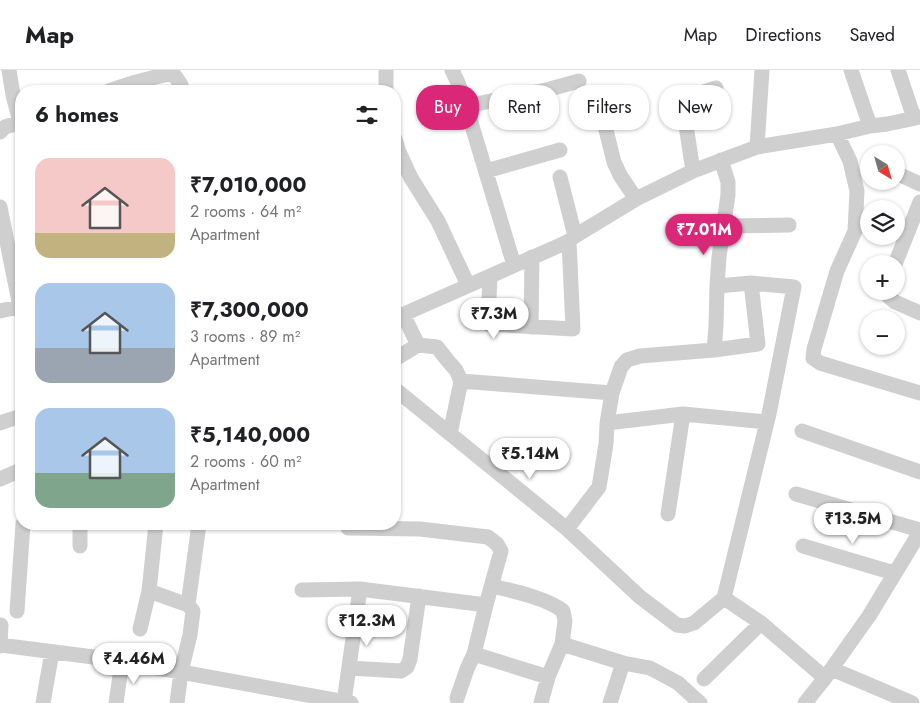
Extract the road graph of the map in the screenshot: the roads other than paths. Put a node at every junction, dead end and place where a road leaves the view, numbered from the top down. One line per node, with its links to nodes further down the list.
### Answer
1 (10, 70): 13 (street)
2 (386, 70): 10 (street)
3 (452, 70): 11 (street)
4 (762, 70): 22 (street)
5 (851, 70): 16 (street)
6 (898, 70): 14 (street)
7 (579, 81): 12 (street)
8 (126, 85): 9 (street)
9 (181, 85)
10 (386, 85)
11 (459, 85)
12 (479, 103)
13 (15, 104)
14 (918, 118): 16 (street)
15 (15, 124): 17 (street)
16 (870, 126): 21 (street)
17 (1, 130)
18 (473, 130): 26 (street)
19 (606, 130): 31 (street)
20 (687, 130): 27 (street)
21 (837, 134): 22 (street); 59 (street)
22 (757, 147): 25 (street)
23 (560, 150): 26 (street)
24 (401, 154): 43 (street)
25 (721, 160): 27 (street); 35 (street)
26 (486, 171): 39 (street)
27 (693, 171): 31 (street)
28 (560, 177): 36 (street)
29 (905, 178): 30 (street)
30 (920, 184)
31 (636, 199): 36 (street)
32 (920, 202): 37 (street)
33 (0, 207): 42 (street)
34 (789, 225): 35 (street)
35 (724, 226): 44 (street)
36 (572, 238): 38 (street); 51 (street)
37 (899, 255)
38 (532, 257): 39 (street); 51 (street)
39 (514, 265): 40 (street)
40 (490, 276): 43 (street); 51 (street)
41 (751, 283): 44 (street); 52 (street); 54 (street)
42 (15, 284)
43 (468, 285): 49 (street)
44 (717, 286): 55 (street)
45 (893, 300): 48 (street)
46 (15, 310): 47 (street)
47 (0, 311)
48 (920, 313)
49 (401, 315)
50 (401, 319): 53 (street)
51 (531, 327)
52 (758, 344): 54 (street); 55 (street)
53 (418, 345): 56 (street); 57 (street)
54 (782, 346): 63 (street)
55 (714, 350): 58 (street)
56 (401, 355)
57 (462, 381): 58 (street); 67 (street)
58 (612, 393): 65 (street)
59 (920, 393)
60 (401, 394): 67 (street)
61 (683, 414): 63 (street); 65 (street); 72 (street)
62 (15, 418): 64 (street)
63 (767, 422): 88 (street)
64 (0, 423)
65 (607, 423): 74 (street)
66 (802, 431): 68 (street)
67 (450, 434): 74 (street)
68 (920, 472)
69 (15, 473): 70 (street)
70 (0, 479)
71 (796, 494): 79 (street)
72 (668, 514)
73 (401, 529): 83 (street)
74 (567, 529): 88 (street)
75 (23, 530): 91 (street)
76 (80, 530): 80 (street)
77 (155, 530): 86 (street)
78 (198, 530): 89 (street)
79 (920, 531): 82 (street)
80 (80, 546)
81 (803, 546): 82 (street)
82 (894, 573): 103 (street)
83 (492, 586): 90 (street); 95 (street)
84 (360, 589): 85 (street); 87 (street); 101 (street)
85 (302, 590)
86 (149, 591): 89 (street); 94 (street)
87 (419, 596): 90 (street); 101 (street)
88 (724, 598): 92 (street)
89 (188, 605): 102 (street)
90 (486, 605): 98 (street)
91 (17, 610)
92 (761, 623): 103 (street); 105 (street)
93 (1, 625): 96 (street)
94 (140, 629)
95 (562, 644): 100 (street); 104 (street)
96 (0, 646): 97 (street)
97 (52, 652): 99 (street); 109 (street)
98 (474, 654): 104 (street); 107 (street)
99 (122, 662): 102 (street); 110 (street)
100 (623, 663): 113 (street); 114 (street)
101 (349, 668): 108 (street)
102 (181, 672): 106 (street); 111 (street)
103 (828, 673): 115 (street); 116 (street)
104 (548, 677): 112 (street)
105 (704, 680)
106 (289, 698): 108 (street)
107 (457, 698)
108 (348, 702)
109 (43, 703)
110 (116, 703)
111 (177, 703)
112 (541, 703)
113 (610, 703)
114 (700, 703)
115 (805, 703)
116 (912, 703)

